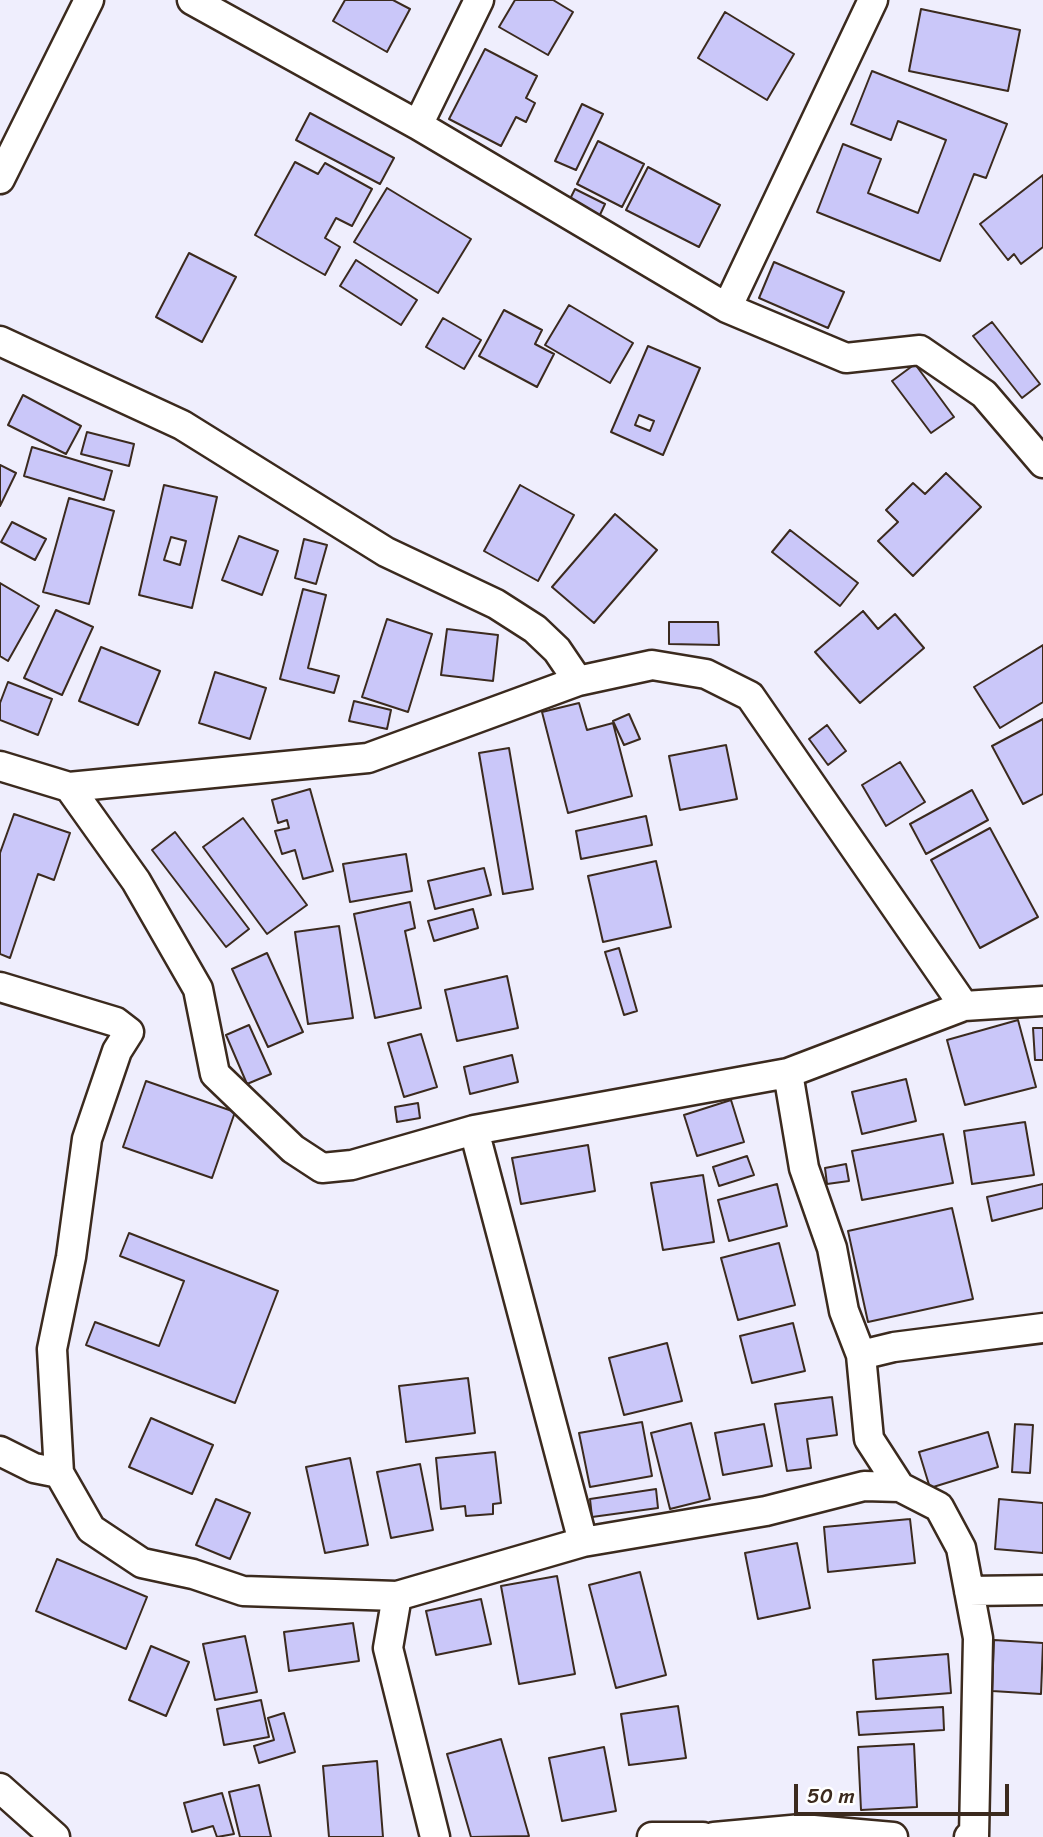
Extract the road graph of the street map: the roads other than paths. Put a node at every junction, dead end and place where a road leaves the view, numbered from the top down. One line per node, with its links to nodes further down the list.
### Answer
1 (89, 0): 6 (street)
2 (192, 0): 5 (street)
3 (479, 0): 5 (street)
4 (873, 0): 7 (street)
5 (418, 125): 7 (street)
6 (0, 179)
7 (727, 308): 9 (street)
8 (0, 341): 10 (street)
9 (1043, 463)
10 (578, 681): 12 (street); 15 (street)
11 (0, 766): 12 (street)
12 (69, 787): 17 (street)
13 (0, 987): 21 (street)
14 (1043, 1001): 15 (street)
15 (964, 1006): 16 (street)
16 (788, 1073): 17 (street); 19 (street)
17 (474, 1130): 23 (street)
18 (1043, 1328): 19 (street)
19 (861, 1355): 22 (street)
20 (0, 1451): 21 (street)
21 (60, 1473): 26 (street)
22 (900, 1487): 23 (street); 25 (street)
23 (583, 1542): 26 (street)
24 (1043, 1590): 25 (street)
25 (969, 1591): 34 (street)
26 (397, 1596): 29 (street)
27 (0, 1788): 28 (street)
28 (55, 1837)
29 (435, 1837)
30 (652, 1837): 31 (street)
31 (703, 1837)
32 (714, 1837): 33 (street)
33 (893, 1837)
34 (969, 1837)

